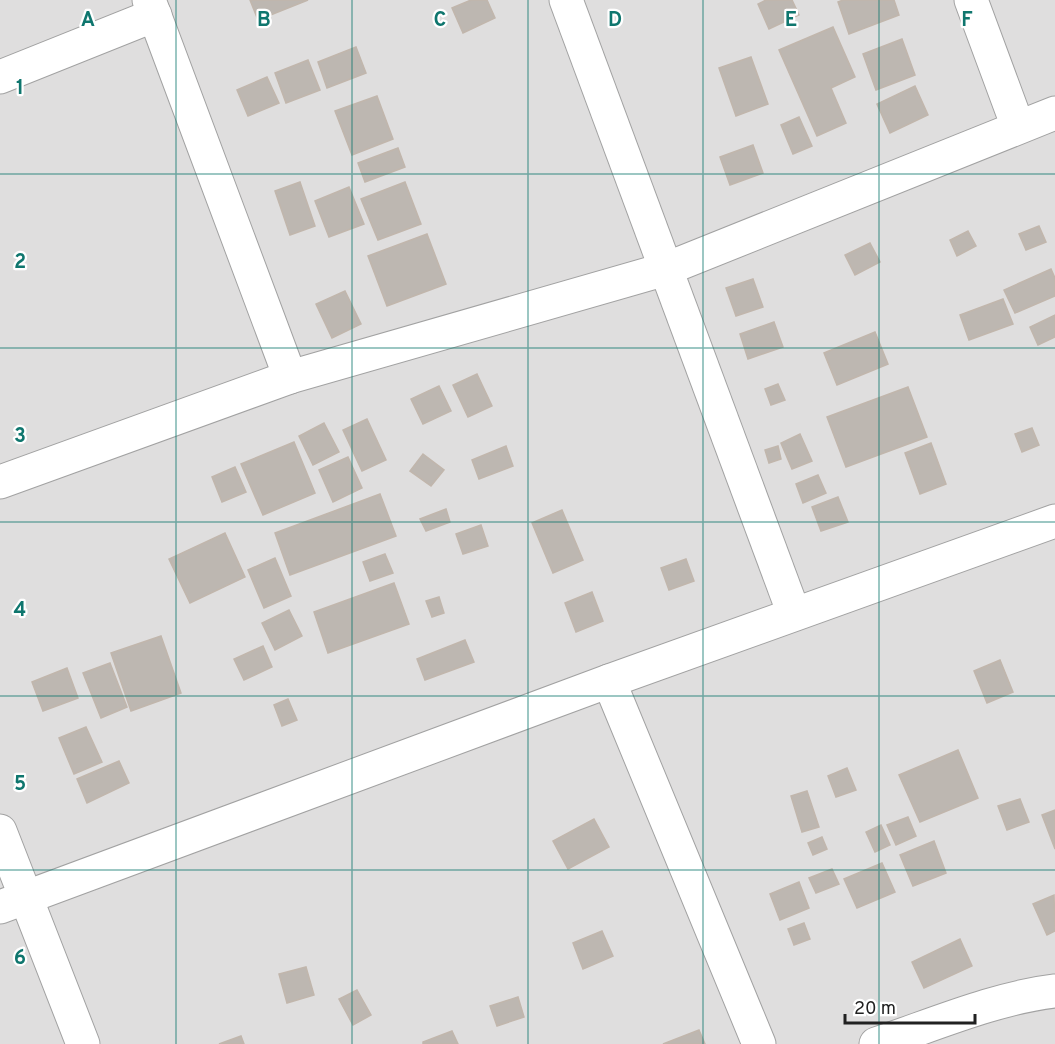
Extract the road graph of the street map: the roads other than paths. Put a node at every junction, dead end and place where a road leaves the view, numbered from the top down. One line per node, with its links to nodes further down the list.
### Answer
1 (566, 0): 7 (street)
2 (971, 0): 6 (street)
3 (152, 7): 4 (street); 8 (street)
4 (0, 77)
5 (1055, 113): 6 (street)
6 (1018, 127): 7 (street)
7 (666, 269): 8 (street); 11 (street)
8 (290, 377): 9 (street)
9 (0, 482)
10 (1055, 521): 11 (street)
11 (794, 614): 12 (street)
12 (609, 681): 14 (street); 17 (street)
13 (0, 831): 14 (street)
14 (14, 902): 16 (street)
15 (1055, 991): 18 (street)
16 (83, 1044)
17 (759, 1044)
18 (876, 1044)

